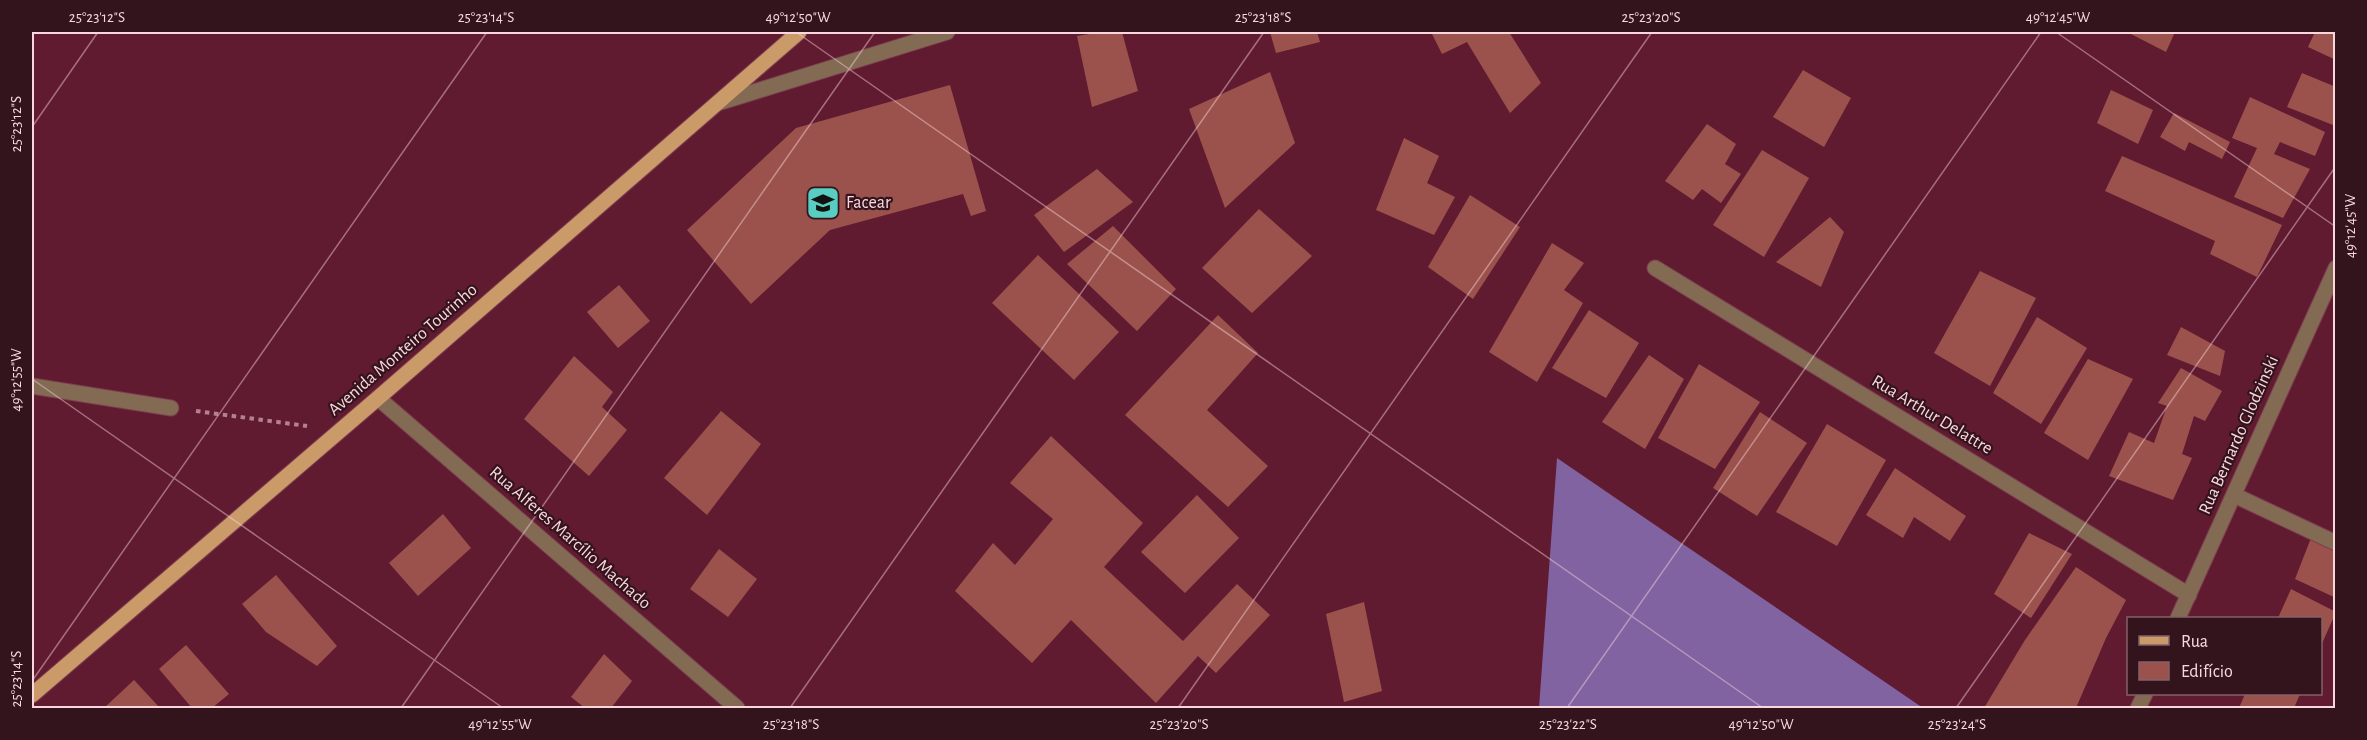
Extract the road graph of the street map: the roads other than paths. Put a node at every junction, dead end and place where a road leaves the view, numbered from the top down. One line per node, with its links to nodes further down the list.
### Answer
1 (799, 32): 3 (main road, Avenida Monteiro Tourinho)
2 (947, 32): 3 (street)
3 (718, 103): 7 (main road, Avenida Monteiro Tourinho)
4 (1655, 268): 11 (street, Rua Arthur Delattre)
5 (2336, 268): 9 (street, Rua Bernardo Glodzinski)
6 (32, 386): 8 (street)
7 (378, 398): 13 (main road, Avenida Monteiro Tourinho); 14 (street, Rua Alferes Marcílio Machado)
8 (171, 408)
9 (2234, 495): 10 (street); 11 (street, Rua Bernardo Glodzinski)
10 (2336, 543)
11 (2189, 595): 12 (street, Rua Bernardo Glodzinski)
12 (2178, 617)
13 (32, 695)
14 (737, 708)

